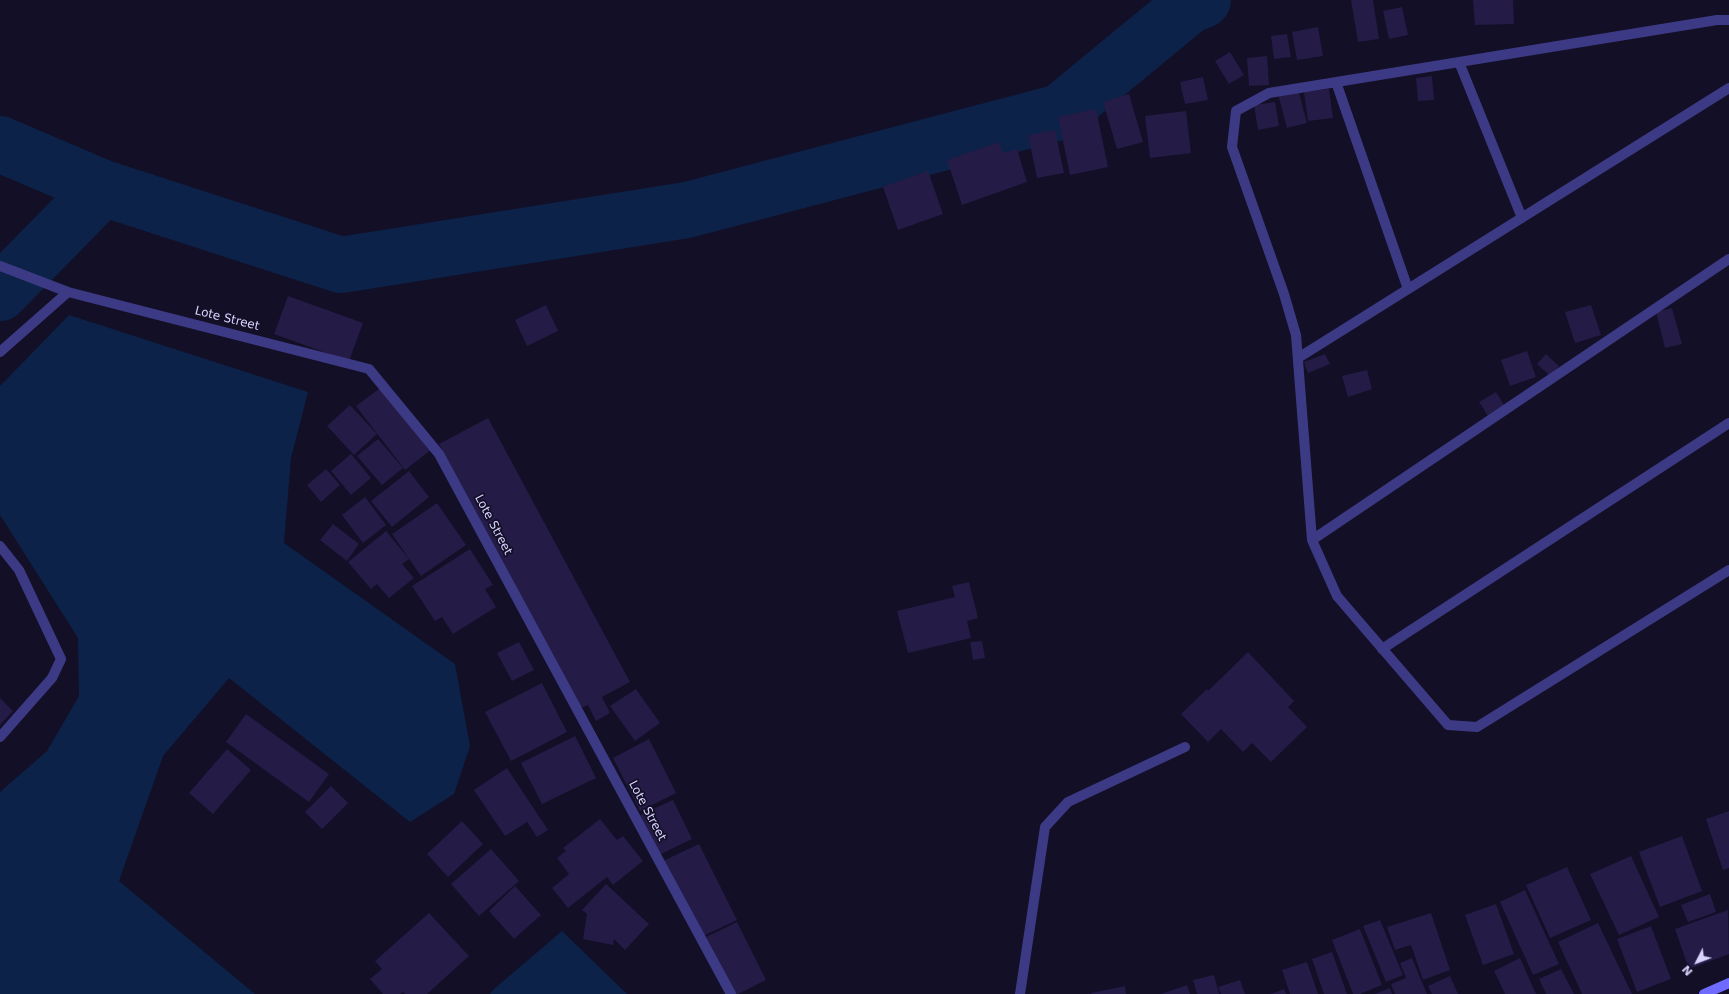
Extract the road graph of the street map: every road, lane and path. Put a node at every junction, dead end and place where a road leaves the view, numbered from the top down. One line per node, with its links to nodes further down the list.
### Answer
1 (1729, 20): 2 (street)
2 (1459, 62): 3 (street); 5 (street)
3 (1336, 82): 8 (street); 11 (street)
4 (1729, 88): 5 (street)
5 (1522, 218): 8 (street)
6 (1729, 259): 13 (street)
7 (0, 266): 9 (street, Lote Street)
8 (1408, 289): 11 (street)
9 (68, 292): 10 (street); 20 (street, Lote Street)
10 (0, 352)
11 (1298, 358): 13 (street)
12 (1729, 423): 16 (street)
13 (1312, 540): 16 (street)
14 (0, 546): 17 (street)
15 (1729, 570): 16 (street)
16 (1382, 648)
17 (0, 737)
18 (1185, 747): 21 (street)
19 (1729, 983): 22 (main road)
20 (731, 994)
21 (1020, 994)
22 (1704, 994)

